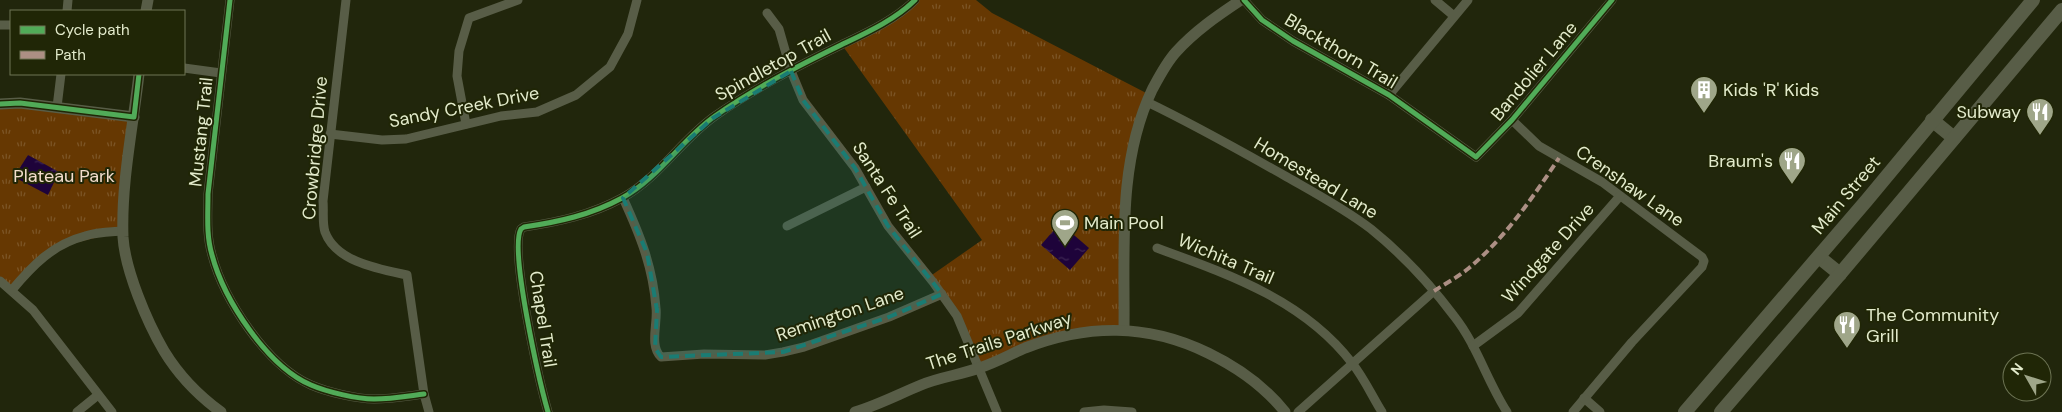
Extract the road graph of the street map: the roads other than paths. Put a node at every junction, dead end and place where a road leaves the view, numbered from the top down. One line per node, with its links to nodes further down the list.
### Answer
1 (230, 0): 16 (street, Mustang Trail)
2 (346, 0): 27 (street, Crowbridge Drive)
3 (518, 0): 26 (street)
4 (637, 0): 26 (street, Sandy Creek Drive)
5 (915, 0): 15 (street, Spindletop Trail)
6 (1243, 0): 19 (street, Blackthorn Trail); 20 (street)
7 (1435, 0): 13 (street)
8 (1468, 0): 13 (street)
9 (1612, 0): 24 (street, Bandolier Lane)
10 (2033, 0): 25 (main road, Main Street)
11 (2062, 10): 28 (main road)
12 (767, 12): 15 (street, Santa Fe Trail)
13 (1454, 16): 19 (street)
14 (185, 68): 16 (street)
15 (791, 71): 30 (street, Santa Fe Trail); 32 (street, Spindletop Trail)
16 (221, 73): 47 (street, Mustang Trail)
17 (60, 75): 22 (street)
18 (139, 75): 23 (street)
19 (1389, 95): 29 (street, Blackthorn Trail)
20 (1147, 102): 41 (street, Homestead Lane); 43 (street)
21 (0, 104): 22 (street)
22 (57, 107): 23 (street)
23 (134, 117): 35 (street)
24 (1512, 120): 29 (street, Bandolier Lane); 31 (street, Crenshaw Lane)
25 (1932, 120): 28 (main road); 37 (main road, Main Street)
26 (466, 124): 27 (street, Sandy Creek Drive)
27 (330, 134): 47 (street, Crowbridge Drive)
28 (1954, 138): 38 (main road)
29 (1476, 157)
30 (866, 187): 33 (street); 42 (street, Santa Fe Trail)
31 (1620, 196): 44 (street, Windgate Drive); 49 (street, Crenshaw Lane)
32 (623, 198): 34 (street, Spindletop Trail); 42 (street, Remington Lane)
33 (787, 226)
34 (521, 229): 56 (street, Chapel Trail)
35 (123, 231): 40 (street); 54 (street)
36 (1157, 248): 45 (street, Wichita Trail)
37 (1818, 257): 38 (main road); 51 (main road, Main Street)
38 (1840, 274): 66 (main road)
39 (0, 281): 40 (street)
40 (12, 290): 48 (street)
41 (1434, 291): 44 (street, Homestead Lane); 45 (street)
42 (942, 294): 46 (street, Santa Fe Trail)
43 (1124, 329): 46 (street, The Trails Parkway); 60 (street, The Trails Parkway)
44 (1473, 346): 63 (street, Homestead Lane)
45 (1352, 363): 61 (street); 62 (street, Wichita Trail)
46 (980, 368): 50 (street, The Trails Parkway); 57 (street, Santa Fe Trail)
47 (424, 394): 55 (street)
48 (98, 395): 52 (street); 53 (street)
49 (1584, 398): 64 (street); 65 (street)
50 (860, 411)
51 (1689, 411)
52 (77, 412)
53 (112, 412)
54 (221, 412)
55 (429, 412)
56 (548, 412)
57 (997, 412)
58 (1084, 412): 59 (street)
59 (1132, 412)
60 (1286, 412)
61 (1298, 412)
62 (1382, 412)
63 (1507, 412)
64 (1573, 412)
65 (1600, 412)
66 (1721, 412)

